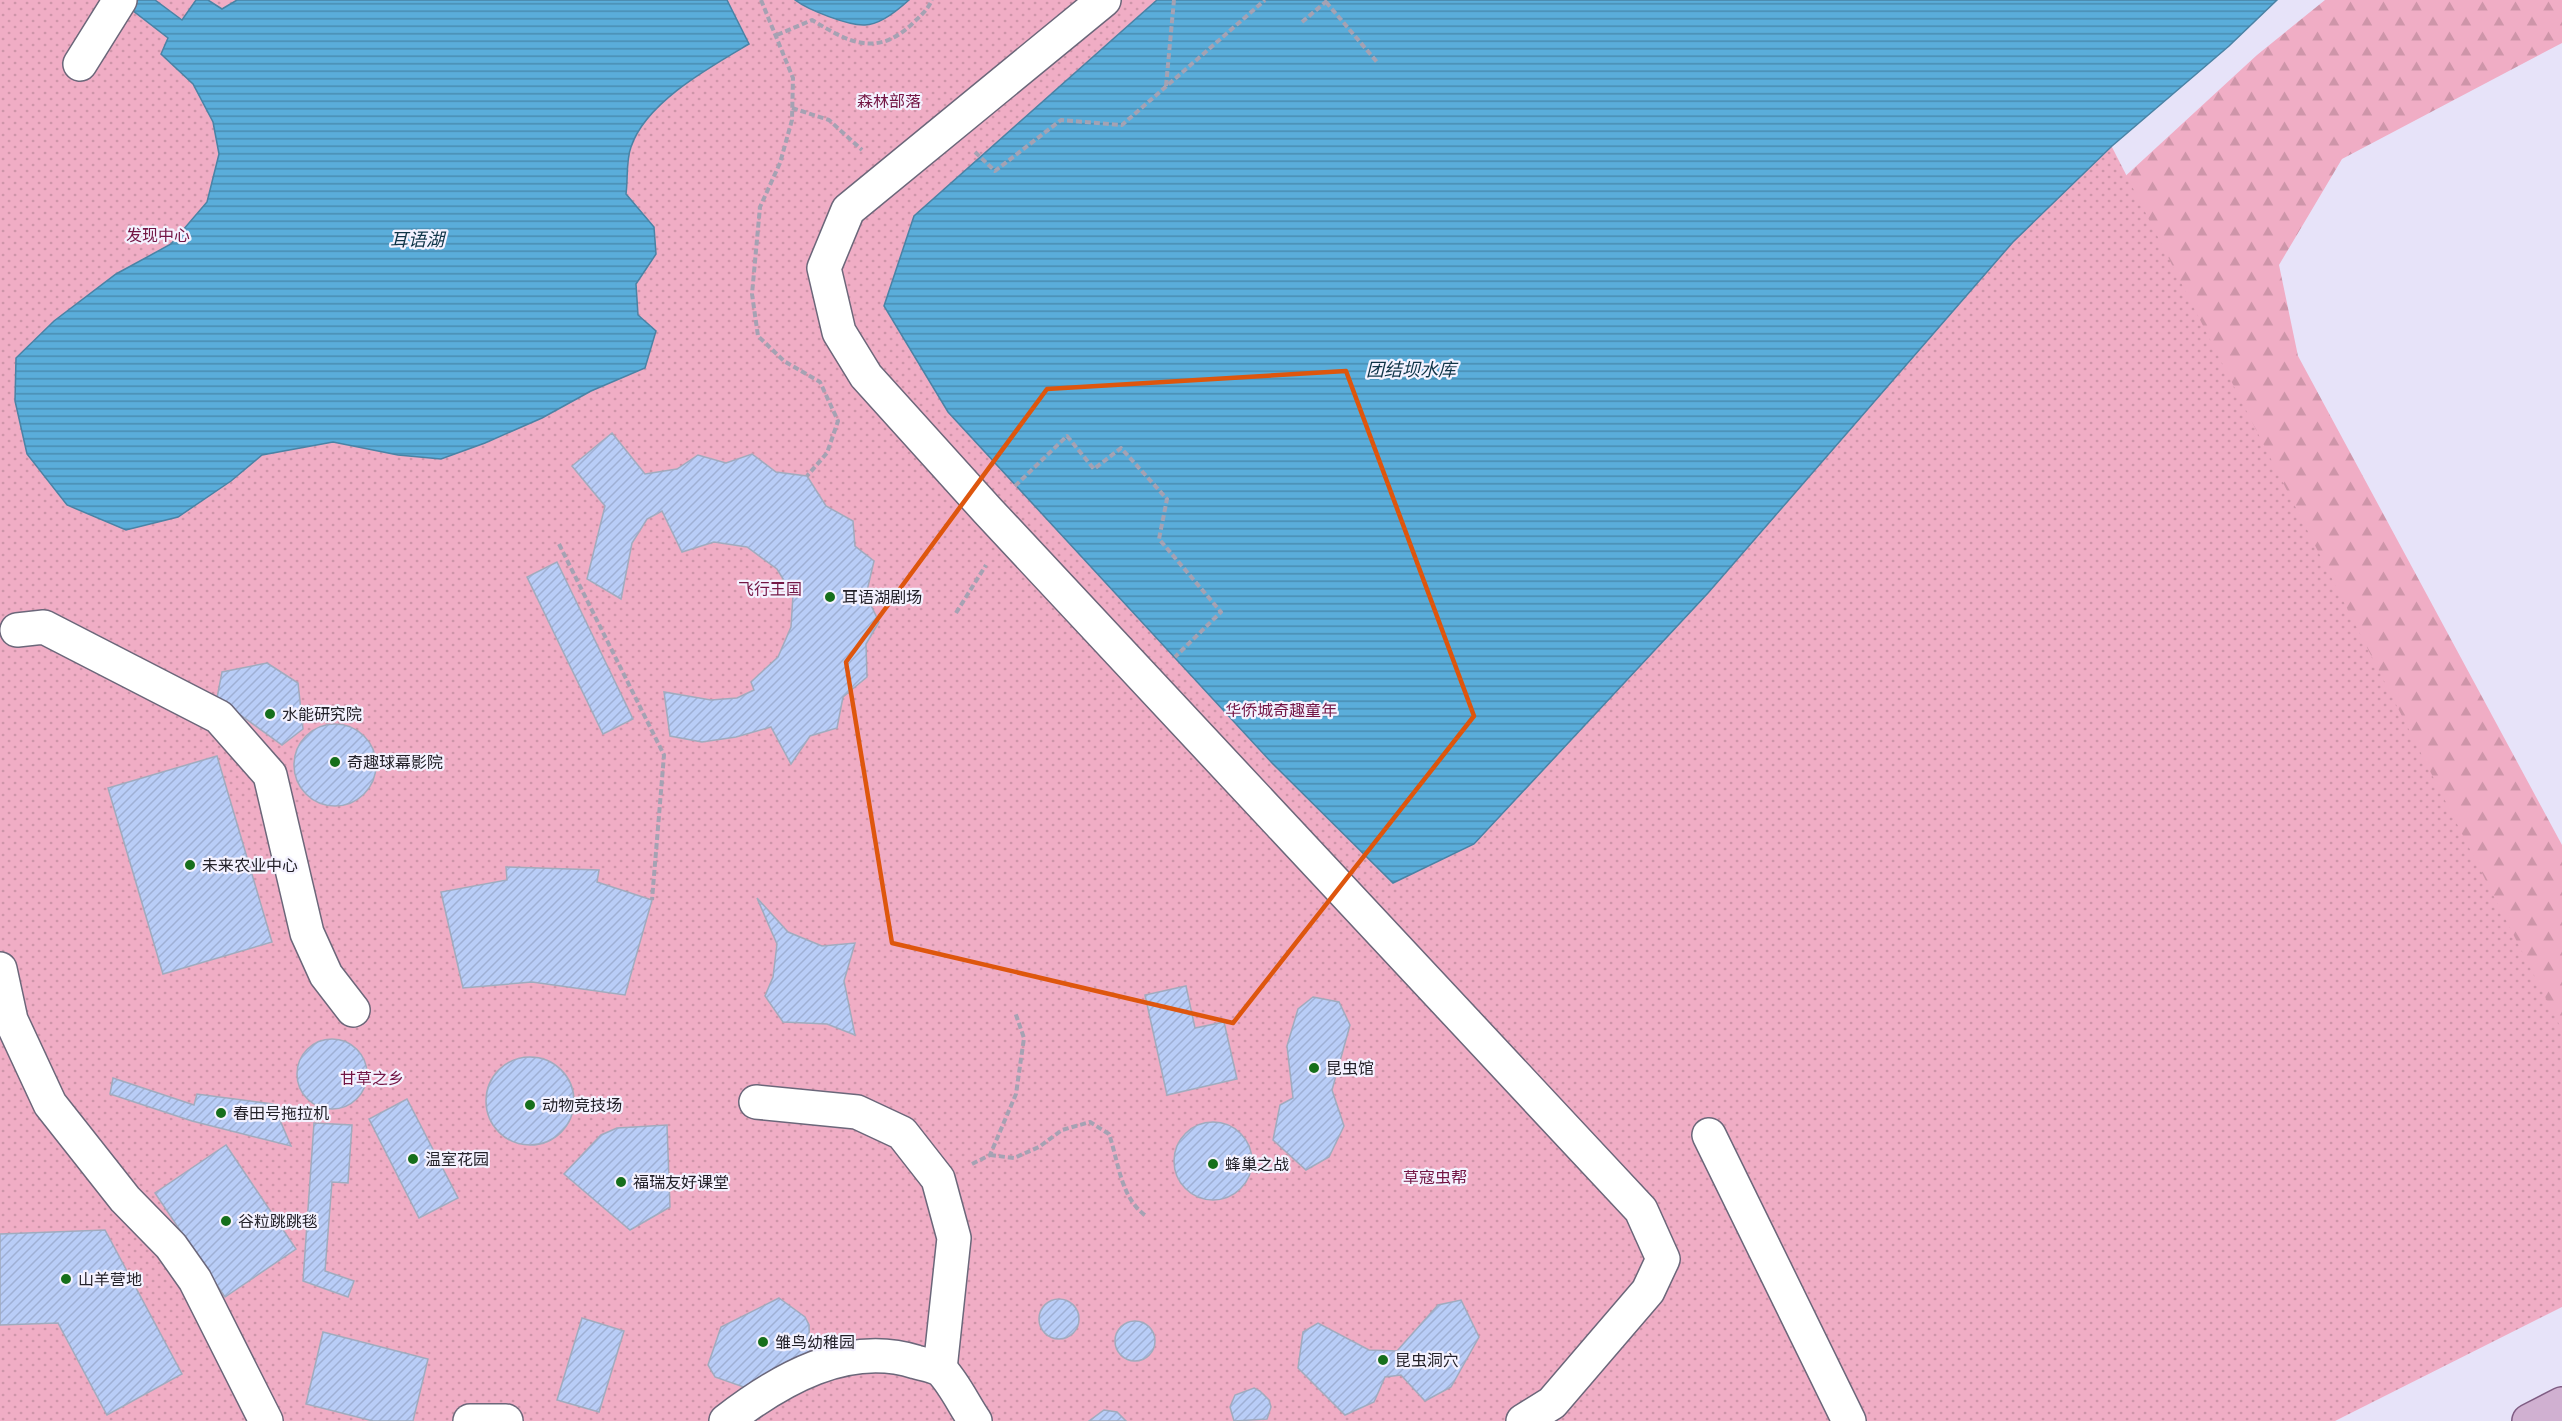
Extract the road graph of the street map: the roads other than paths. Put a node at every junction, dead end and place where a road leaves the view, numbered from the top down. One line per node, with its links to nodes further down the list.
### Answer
1 (120, 0): 3 (street)
2 (1104, 0): 16 (street)
3 (80, 64)
4 (17, 630): 6 (street)
5 (0, 969): 11 (street)
6 (353, 1010)
7 (756, 1102): 9 (street)
8 (1709, 1135): 17 (street)
9 (940, 1369): 14 (street); 15 (street)
10 (2562, 1404): 18 (main road)
11 (266, 1421)
12 (470, 1421): 13 (street)
13 (506, 1421)
14 (726, 1421)
15 (975, 1421)
16 (1523, 1421)
17 (1849, 1421)
18 (2529, 1421)

